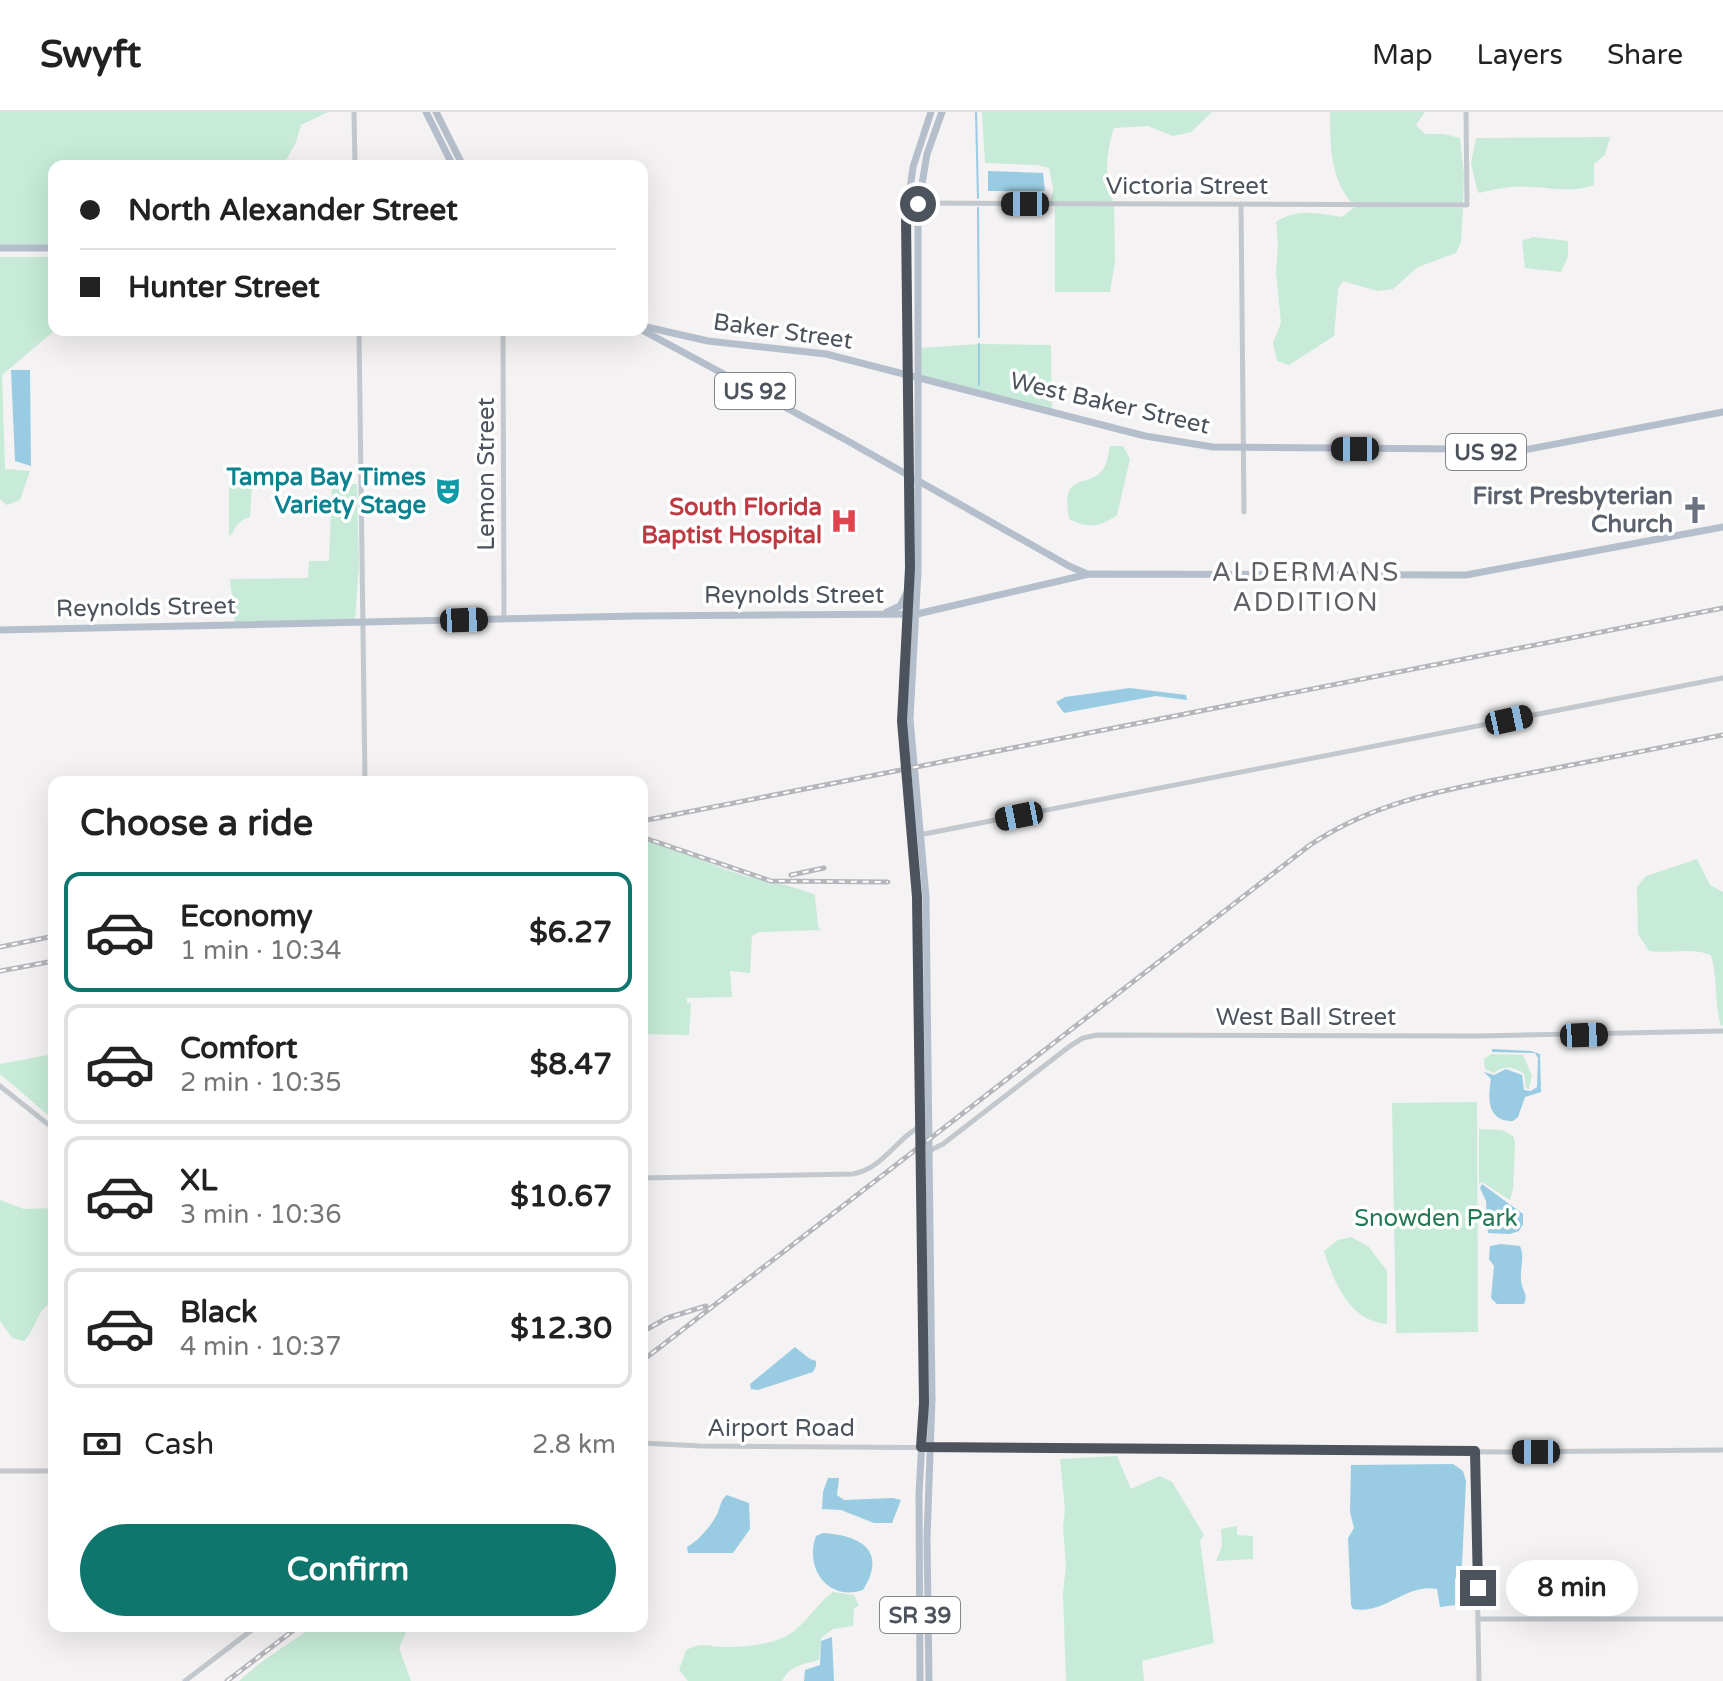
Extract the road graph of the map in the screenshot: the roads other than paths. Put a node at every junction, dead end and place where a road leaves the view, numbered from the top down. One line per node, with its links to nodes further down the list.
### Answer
1 (354, 112): 7 (street)
2 (426, 112): 8 (main road)
3 (436, 112): 9 (main road)
4 (931, 112): 10 (main road, SR 39)
5 (942, 112): 11 (main road, SR 39)
6 (1466, 112): 12 (street, Victoria Street)
7 (355, 160)
8 (450, 160)
9 (460, 160)
10 (908, 203): 11 (street, Victoria Street); 19 (main road, SR 39)
11 (918, 204): 12 (street, Victoria Street); 22 (main road, SR 39)
12 (1241, 204): 24 (street)
13 (0, 248): 14 (main road)
14 (48, 248)
15 (648, 329): 20 (main road, Baker Street / US 92)
16 (648, 331): 27 (main road, US 92)
17 (359, 336): 38 (street)
18 (503, 336): 37 (street, Lemon Street)
19 (907, 352): 20 (main road); 21 (main road, SR 39)
20 (885, 368): 21 (main road, Baker Street / US 92)
21 (906, 374): 22 (main road, Baker Street / US 92); 27 (main road, SR 39)
22 (918, 377): 24 (main road, West Baker Street / US 92); 28 (main road, SR 39)
23 (1723, 412): 25 (main road, West Baker Street / US 92)
24 (1244, 448): 25 (main road, West Baker Street / US 92); 29 (street)
25 (1508, 453): 26 (main road, US 92)
26 (1483, 461)
27 (910, 478): 28 (main road); 34 (main road, SR 39)
28 (920, 483): 31 (main road); 35 (main road, SR 39)
29 (1244, 512)
30 (1723, 527): 32 (main road, Reynolds Street)
31 (1069, 566): 32 (main road); 33 (main road)
32 (1089, 574): 33 (main road, Reynolds Street)
33 (1065, 578): 35 (main road, Reynolds Street)
34 (909, 584): 35 (main road, SR 39); 36 (main road)
35 (912, 614): 36 (main road, Reynolds Street); 42 (main road, SR 39)
36 (880, 615): 37 (main road, Reynolds Street)
37 (504, 619): 38 (main road, Reynolds Street)
38 (363, 622): 39 (main road, Reynolds Street); 41 (street)
39 (0, 630)
40 (1723, 678): 42 (street)
41 (365, 776)
42 (916, 836): 46 (main road, SR 39)
43 (1723, 1031): 47 (street, West Ball Street)
44 (0, 1086): 45 (street)
45 (48, 1124)
46 (923, 1125): 47 (main road, SR 39); 48 (street); 49 (main road, SR 39)
47 (928, 1151): 49 (main road, SR 39)
48 (648, 1178)
49 (926, 1245): 51 (main road, SR 39)
50 (648, 1443): 51 (street, Airport Road)
51 (925, 1447): 53 (street, Airport Road); 56 (main road, SR 39)
52 (1723, 1450): 53 (street, Airport Road)
53 (1475, 1451): 57 (street)
54 (0, 1471): 55 (street)
55 (48, 1471)
56 (924, 1615): 61 (main road, SR 39); 62 (main road, SR 39)
57 (1478, 1619): 58 (street); 63 (street)
58 (1723, 1619)
59 (249, 1632): 60 (street)
60 (185, 1681)
61 (920, 1681)
62 (929, 1681)
63 (1479, 1681)

